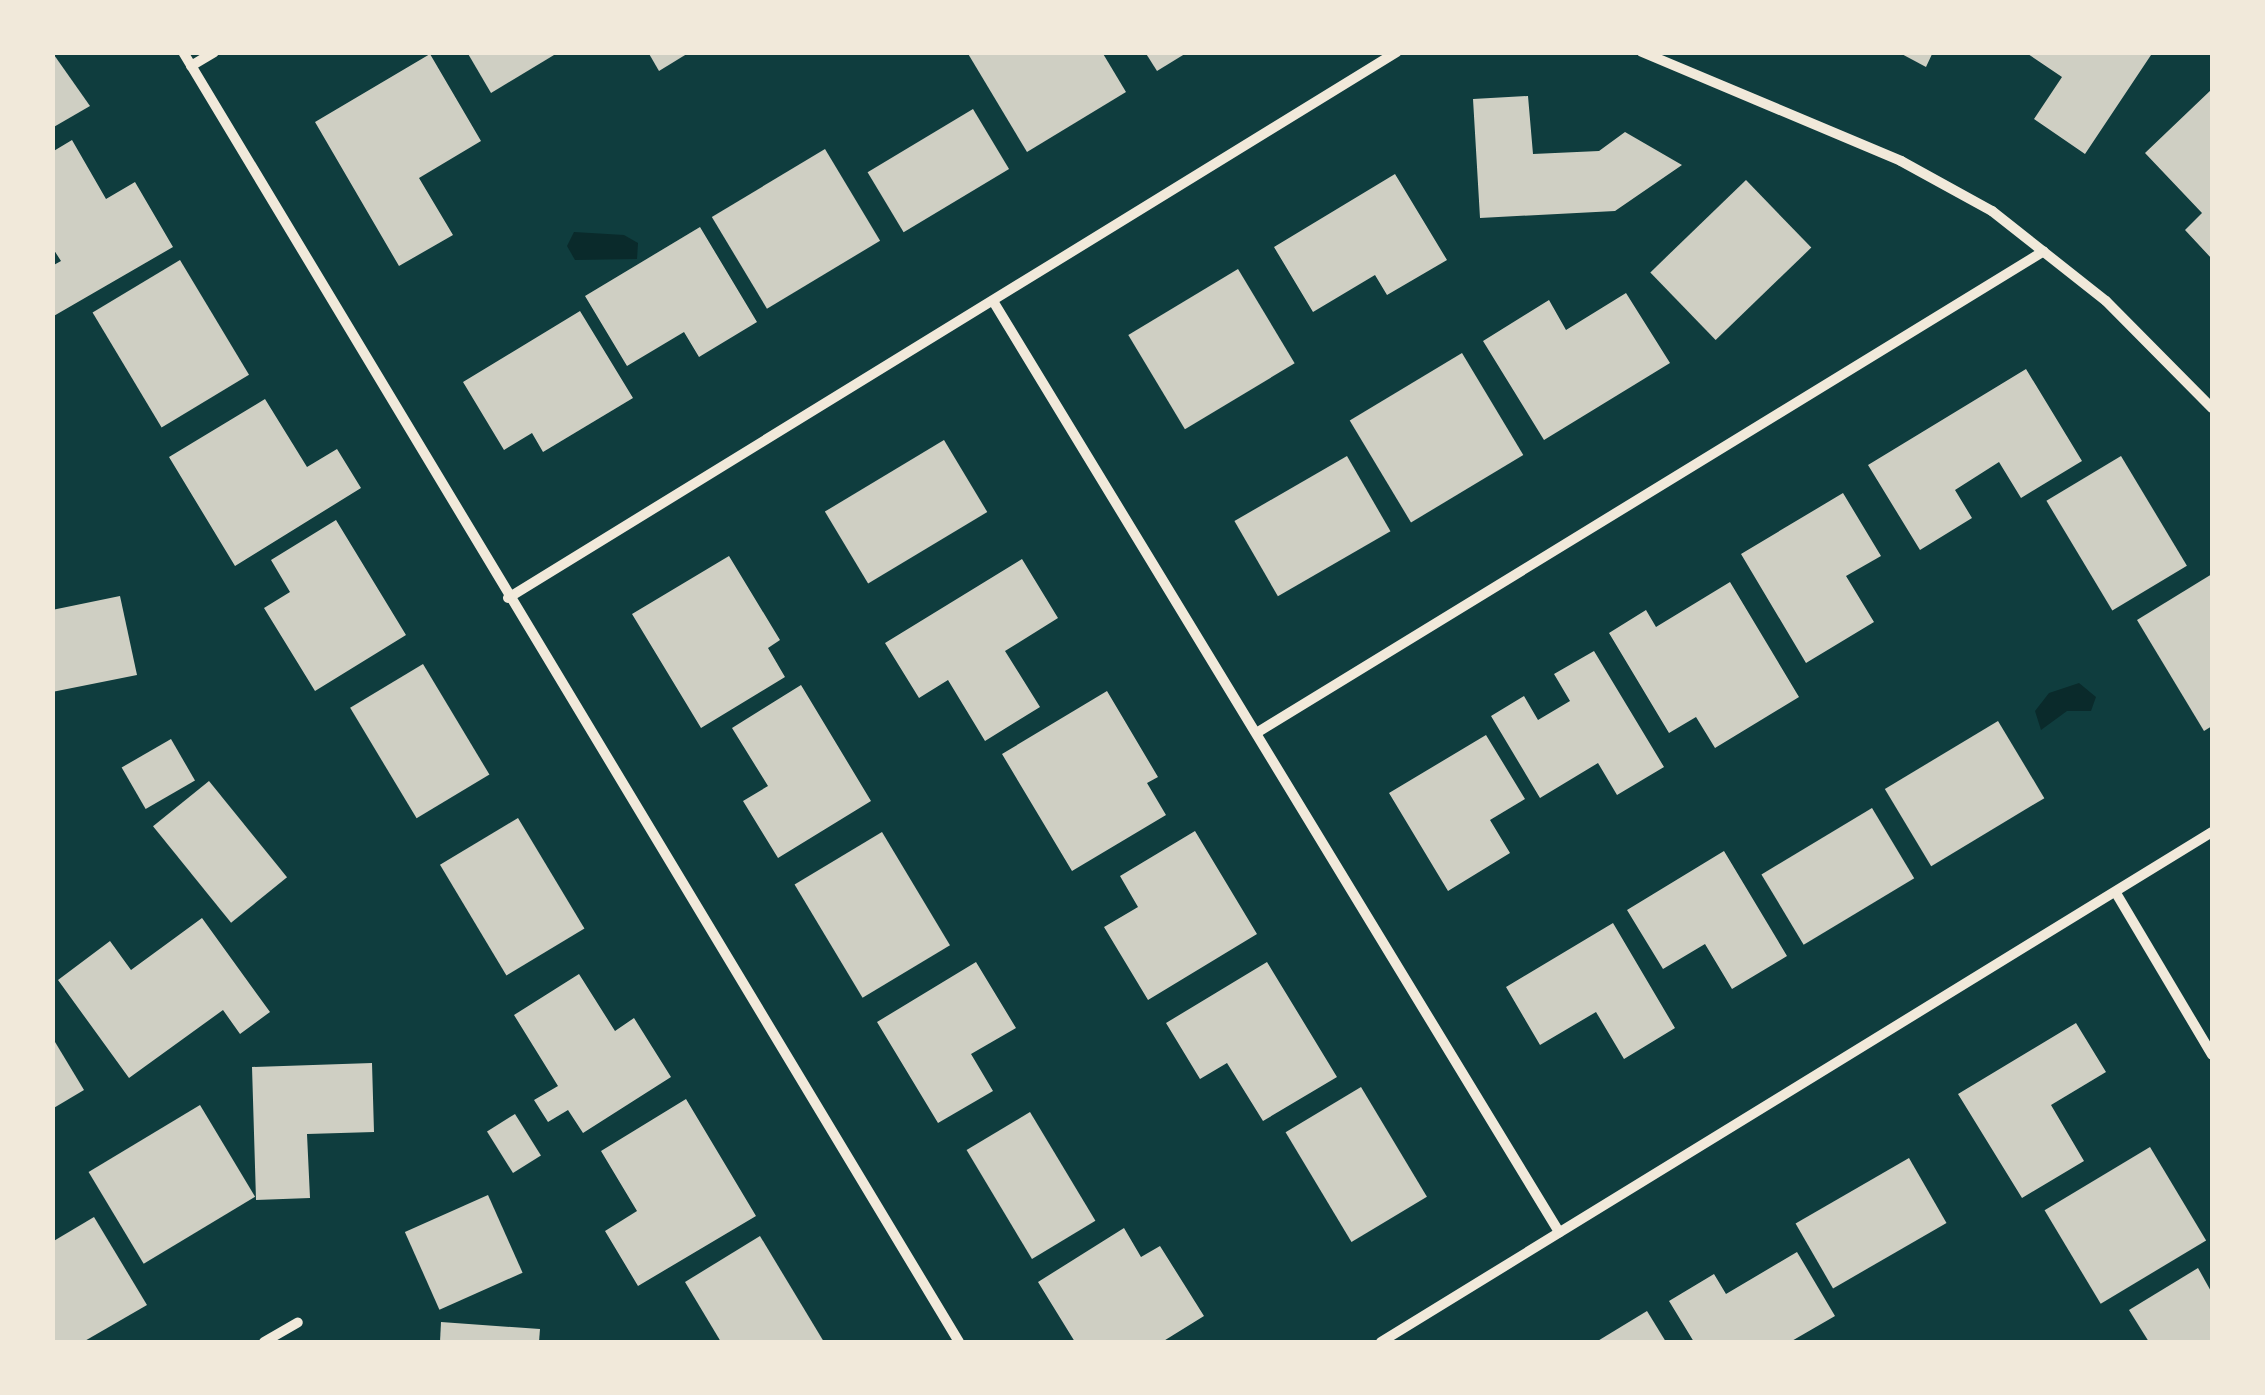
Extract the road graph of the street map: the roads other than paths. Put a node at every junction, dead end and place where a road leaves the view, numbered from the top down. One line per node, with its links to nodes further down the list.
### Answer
1 (183, 52): 5 (street)
2 (214, 52): 5 (street)
3 (1397, 52): 7 (street)
4 (1642, 52): 6 (street)
5 (191, 66): 9 (street)
6 (2044, 251): 8 (street); 10 (street)
7 (993, 301): 9 (street); 10 (street)
8 (2212, 408)
9 (508, 598): 17 (street)
10 (1258, 732): 14 (street)
11 (2212, 832): 12 (street)
12 (2116, 894): 13 (street); 14 (street)
13 (2212, 1055)
14 (1560, 1232): 18 (street)
15 (298, 1322): 16 (street)
16 (264, 1342)
17 (958, 1342)
18 (1381, 1342)

